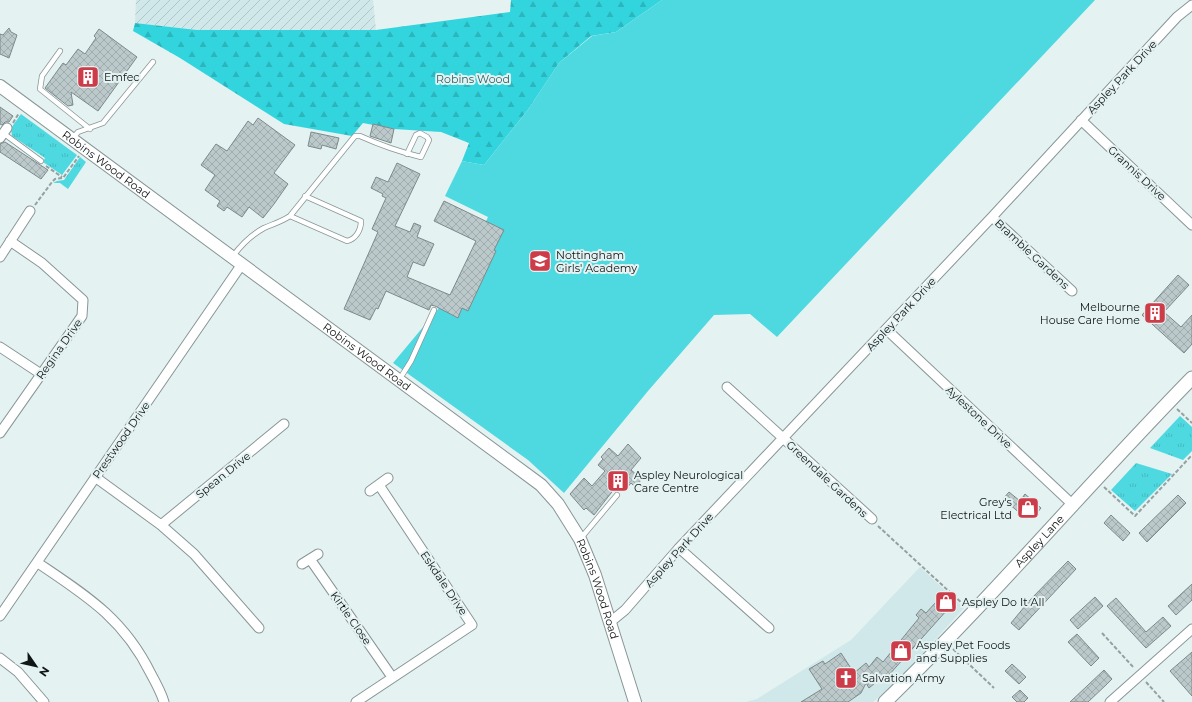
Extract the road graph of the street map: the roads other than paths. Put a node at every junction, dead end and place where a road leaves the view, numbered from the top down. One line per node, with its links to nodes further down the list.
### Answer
1 (1192, 5): 5 (street, Aspley Park Drive)
2 (60, 51): 6 (lane)
3 (153, 62): 6 (lane)
4 (0, 86): 8 (street, Robins Wood Road)
5 (1081, 120): 14 (street, Aspley Park Drive); 15 (street, Grannis Drive)
6 (90, 129): 8 (lane)
7 (3, 133): 10 (lane)
8 (72, 139): 18 (street, Robins Wood Road)
9 (407, 154): 9 (lane); 11 (lane)
10 (41, 161)
11 (305, 196): 13 (lane); 13 (lane)
12 (30, 211): 16 (street)
13 (290, 216): 18 (lane)
14 (992, 217): 20 (street, Bramble Gardens); 22 (street, Aspley Park Drive)
15 (1192, 225)
16 (10, 241): 17 (street); 24 (street, Regina Drive)
17 (0, 257)
18 (232, 257): 19 (street, Robins Wood Road)
19 (242, 264): 26 (street, Robins Wood Road); 31 (street, Prestwood Drive)
20 (1072, 291)
21 (434, 310): 26 (lane)
22 (886, 329): 30 (street, Aspley Park Drive); 36 (street, Aylestone Drive)
23 (0, 347): 24 (street)
24 (41, 374): 29 (street, Regina Drive)
25 (1192, 378): 36 (main road, Aspley Lane)
26 (399, 380): 39 (street, Robins Wood Road)
27 (727, 387): 30 (street, Greendale Gardens)
28 (284, 424): 38 (street, Spean Drive)
29 (0, 433)
30 (783, 438): 37 (street, Greendale Gardens); 40 (street, Aspley Park Drive)
31 (95, 477): 38 (street); 41 (street, Prestwood Drive)
32 (388, 478): 33 (street)
33 (379, 485): 34 (street); 49 (street, Eskdale Drive)
34 (370, 491)
35 (618, 495): 39 (lane)
36 (1072, 504): 54 (main road, Aspley Lane)
37 (872, 519)
38 (161, 525): 45 (street)
39 (580, 539): 44 (street, Robins Wood Road)
40 (679, 548): 44 (street, Aspley Park Drive); 46 (street)
41 (38, 563): 43 (street, Prestwood Drive); 51 (street)
42 (302, 564): 49 (street, Kirtle Close)
43 (0, 616)
44 (608, 619): 53 (street, Robins Wood Road)
45 (259, 628)
46 (769, 628)
47 (1192, 629): 55 (street)
48 (0, 658): 50 (street)
49 (392, 678): 52 (street, Eskdale Drive)
50 (44, 702)
51 (164, 702)
52 (356, 702)
53 (635, 702)
54 (886, 702)
55 (1110, 702)

